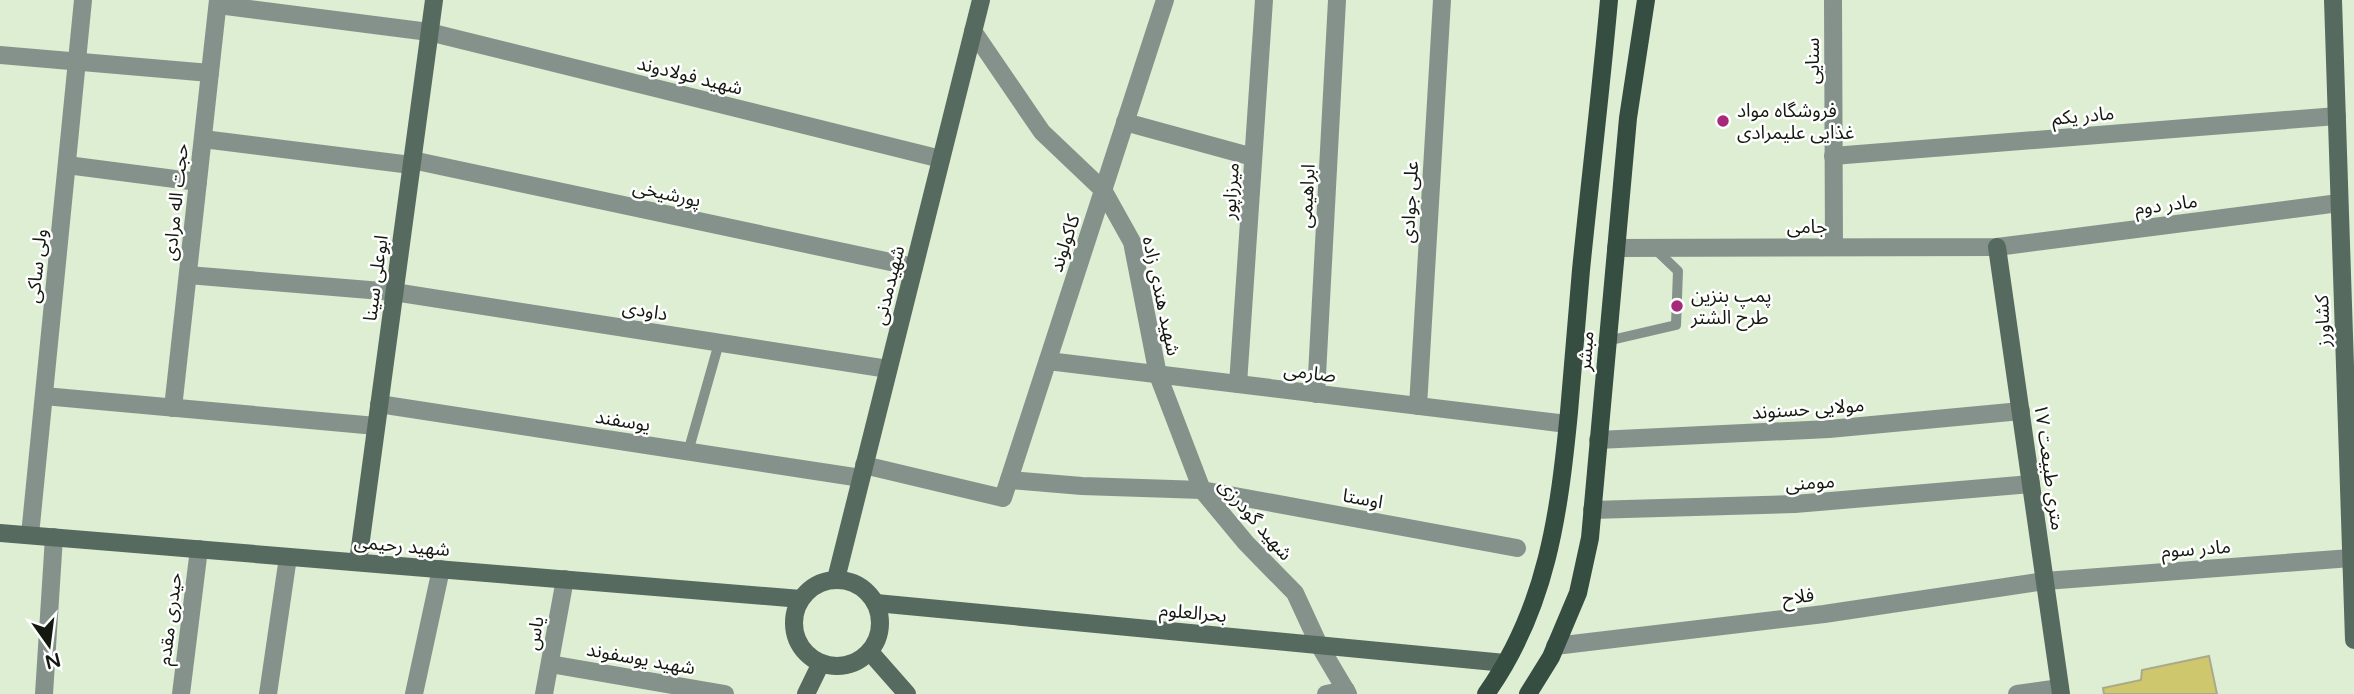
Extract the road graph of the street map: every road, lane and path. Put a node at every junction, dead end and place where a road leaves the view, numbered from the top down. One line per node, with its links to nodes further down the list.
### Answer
1 (83, 0): 16 (street, ولی ساکی)
2 (434, 0): 14 (street, ابوعلی سینا)
3 (981, 0): 13 (street, شهیدمدنی)
4 (1165, 0): 19 (street, کاکولوند)
5 (1264, 0): 22 (street, میرزاپور)
6 (1337, 0): 42 (street, ابراهیمی)
7 (1442, 0): 45 (street, علی جوادی)
8 (1609, 0): 48 (main road)
9 (1646, 0): 31 (main road, مبشر)
10 (1833, 0): 21 (street, سنایی)
11 (2333, 0): 18 (street, کشاورز)
12 (218, 3): 14 (street, شهید فولادوند); 17 (street, حجت اله مرادی)
13 (973, 31): 23 (street, شهیدمدنی); 27 (street, شهید هندی زاده)
14 (429, 32): 23 (street, شهید فولادوند); 24 (street, ابوعلی سینا)
15 (0, 55): 16 (street)
16 (77, 61): 17 (street); 25 (street, ولی ساکی)
17 (210, 73): 20 (street, حجت اله مرادی)
18 (2337, 116): 21 (street, مادر یکم); 28 (street, کشاورز)
19 (1125, 122): 22 (street); 27 (street, کاکولوند)
20 (203, 139): 24 (street, پورشیخی); 26 (street, حجت اله مرادی)
21 (1833, 156): 29 (street, سنایی)
22 (1253, 157): 41 (street, میرزاپور)
23 (941, 159): 33 (street, شهیدمدنی)
24 (412, 163): 33 (street, پورشیخی); 35 (street, ابوعلی سینا)
25 (67, 165): 26 (street); 43 (street, ولی ساکی)
26 (198, 182): 34 (street, حجت اله مرادی)
27 (1103, 190): 38 (street, کاکولوند); 40 (street, شهید هندی زاده)
28 (2339, 203): 30 (street, مادر دوم); 64 (street, کشاورز)
29 (1834, 247): 30 (street, جامی); 32 (street, جامی)
30 (1997, 247): 47 (street, ۱۷ متری طبیعت)
31 (1616, 248): 32 (street, جامی); 36 (main road, مبشر)
32 (1654, 248): 36 (lane)
33 (914, 267): 39 (street, شهیدمدنی)
34 (188, 275): 35 (street, داودی); 46 (street, حجت اله مرادی)
35 (394, 292): 37 (street, داودی); 44 (street, ابوعلی سینا)
36 (1607, 341): 50 (main road, مبشر)
37 (719, 343): 39 (street, داودی); 51 (lane)
38 (1048, 361): 40 (street, صارمی); 53 (street, کاکولوند)
39 (888, 369): 52 (street, شهیدمدنی)
40 (1158, 375): 41 (street, صارمی); 55 (street, شهید گودرزی)
41 (1238, 384): 42 (street, صارمی)
42 (1316, 394): 45 (street, صارمی)
43 (44, 396): 46 (street); 59 (street, ولی ساکی)
44 (379, 404): 49 (street, ابوعلی سینا); 51 (street, یوسفند)
45 (1418, 406): 48 (street, صارمی)
46 (173, 408): 49 (street)
47 (2021, 411): 50 (street, مولایی حسنوند); 54 (street, ۱۷ متری طبیعت)
48 (1567, 424): 77 (main road)
49 (376, 426): 65 (street, ابوعلی سینا)
50 (1598, 440): 57 (main road, مبشر)
51 (688, 452): 52 (street, یوسفند)
52 (863, 472): 56 (street, یوسفند); 68 (street, شهیدمدنی)
53 (1009, 480): 55 (street, اوستا); 56 (street, کاکولوند)
54 (2031, 484): 57 (street, مومنی); 69 (street, ۱۷ متری طبیعت)
55 (1202, 490): 61 (street, اوستا); 73 (street, شهید گودرزی)
56 (1003, 498)
57 (1592, 510): 74 (main road, مبشر)
58 (0, 533): 59 (street, شهید رحیمی)
59 (30, 535): 60 (street, شهید رحیمی)
60 (54, 537): 62 (street, شهید رحیمی); 81 (street)
61 (1517, 548)
62 (199, 549): 63 (street, شهید رحیمی); 82 (street, حیدری مقدم)
63 (288, 556): 65 (street, شهید رحیمی); 83 (street)
64 (2351, 558): 69 (street, مادر سوم); 72 (street, کشاورز)
65 (358, 562): 66 (street, شهید رحیمی)
66 (441, 569): 67 (street, شهید رحیمی); 84 (street)
67 (565, 579): 70 (street, شهید رحیمی); 78 (street, یاس)
68 (836, 579): 70 (street); 71 (street)
69 (2045, 581): 74 (street, فلاح); 79 (street, ۱۷ متری طبیعت)
70 (801, 599): 76 (street)
71 (876, 603): 73 (street, بحرالعلوم); 75 (street)
72 (2354, 640)
73 (1319, 645): 77 (street, بحرالعلوم); 80 (street, شهید گودرزی)
74 (1555, 646): 91 (main road, مبشر)
75 (870, 652): 76 (street); 88 (street)
76 (821, 663): 87 (street)
77 (1505, 663): 90 (main road)
78 (550, 664): 85 (street, یاس); 86 (street, شهید یوسفوند)
79 (2061, 691): 92 (street)
80 (1347, 692): 89 (street)
81 (44, 694)
82 (181, 694)
83 (268, 694)
84 (414, 694)
85 (544, 694)
86 (725, 694)
87 (806, 694)
88 (907, 694)
89 (1326, 694)
90 (1486, 694)
91 (1528, 694)
92 (2017, 694)

